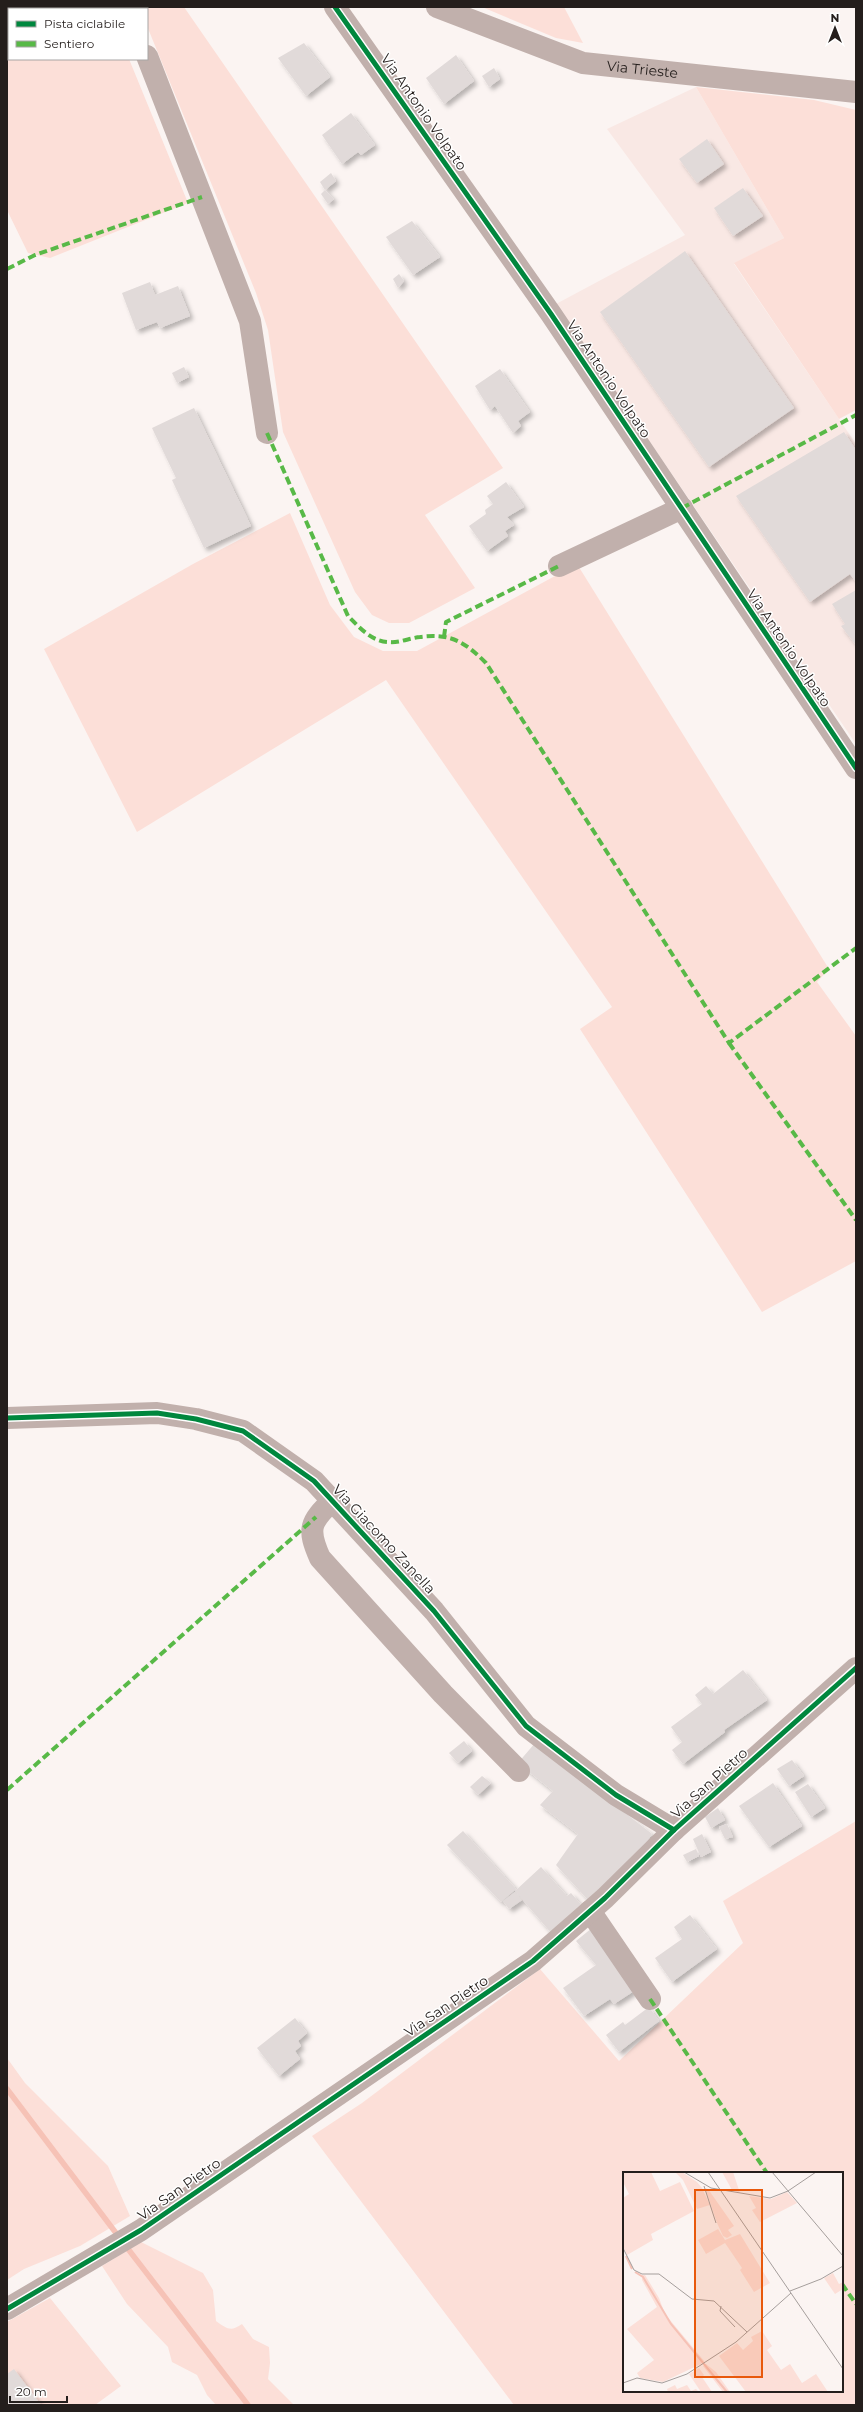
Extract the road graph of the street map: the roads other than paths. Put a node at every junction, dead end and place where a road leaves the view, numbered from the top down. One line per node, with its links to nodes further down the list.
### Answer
1 (335, 7): 6 (street, Via Antonio Volpato)
2 (438, 7): 4 (street, Via Trieste)
3 (148, 59): 5 (street)
4 (856, 92)
5 (267, 433)
6 (682, 508): 7 (street); 8 (street, Via Antonio Volpato)
7 (559, 566)
8 (856, 768)
9 (7, 1418): 10 (street, Via Giacomo Zanella)
10 (332, 1501): 12 (street); 13 (street, Via Giacomo Zanella)
11 (856, 1668): 13 (street, Via San Pietro)
12 (519, 1771)
13 (674, 1830): 14 (street, Via San Pietro)
14 (590, 1911): 15 (street); 16 (street, Via San Pietro)
15 (645, 1996)
16 (7, 2309)

